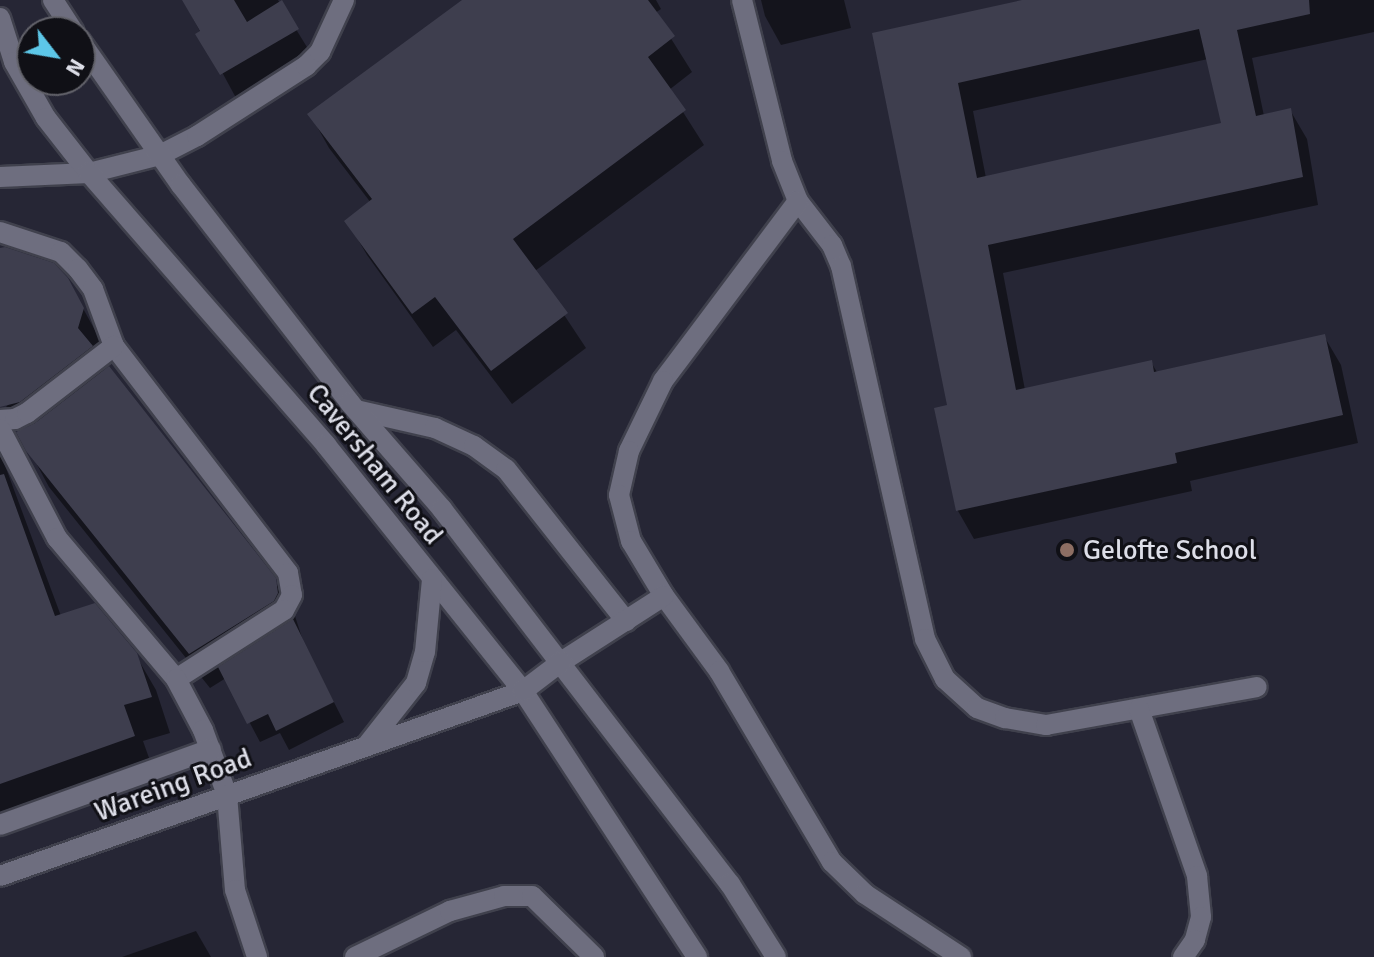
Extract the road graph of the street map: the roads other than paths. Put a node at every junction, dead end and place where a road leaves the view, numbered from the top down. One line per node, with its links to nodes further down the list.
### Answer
1 (344, 0): 5 (street)
2 (742, 0): 8 (street)
3 (2, 35): 6 (street, Caversham Road)
4 (96, 64): 5 (street, Caversham Road)
5 (160, 155): 6 (street); 11 (street, Caversham Road)
6 (89, 173): 7 (street); 14 (street, Caversham Road)
7 (0, 177)
8 (798, 201): 15 (street); 21 (street)
9 (0, 232): 10 (street)
10 (114, 346): 12 (street); 18 (street)
11 (356, 410): 16 (street); 17 (street, Caversham Road)
12 (0, 420)
13 (0, 429): 18 (street)
14 (432, 579): 20 (street, Caversham Road); 22 (street)
15 (664, 596): 16 (street, Wareing Road); 32 (street)
16 (626, 621): 17 (street, Wareing Road)
17 (561, 662): 20 (street, Wareing Road); 31 (street, Caversham Road)
18 (176, 679): 23 (street)
19 (1257, 687): 21 (street)
20 (523, 691): 22 (street, Wareing Road); 30 (street, Caversham Road)
21 (1139, 709): 33 (street)
22 (365, 747): 24 (street, Wareing Road)
23 (211, 749): 24 (street); 25 (street)
24 (227, 795): 26 (street, Wareing Road); 27 (street)
25 (0, 825)
26 (0, 876)
27 (257, 957)
28 (355, 957): 29 (street)
29 (593, 957)
30 (697, 957)
31 (776, 957)
32 (961, 957)
33 (1183, 957)

